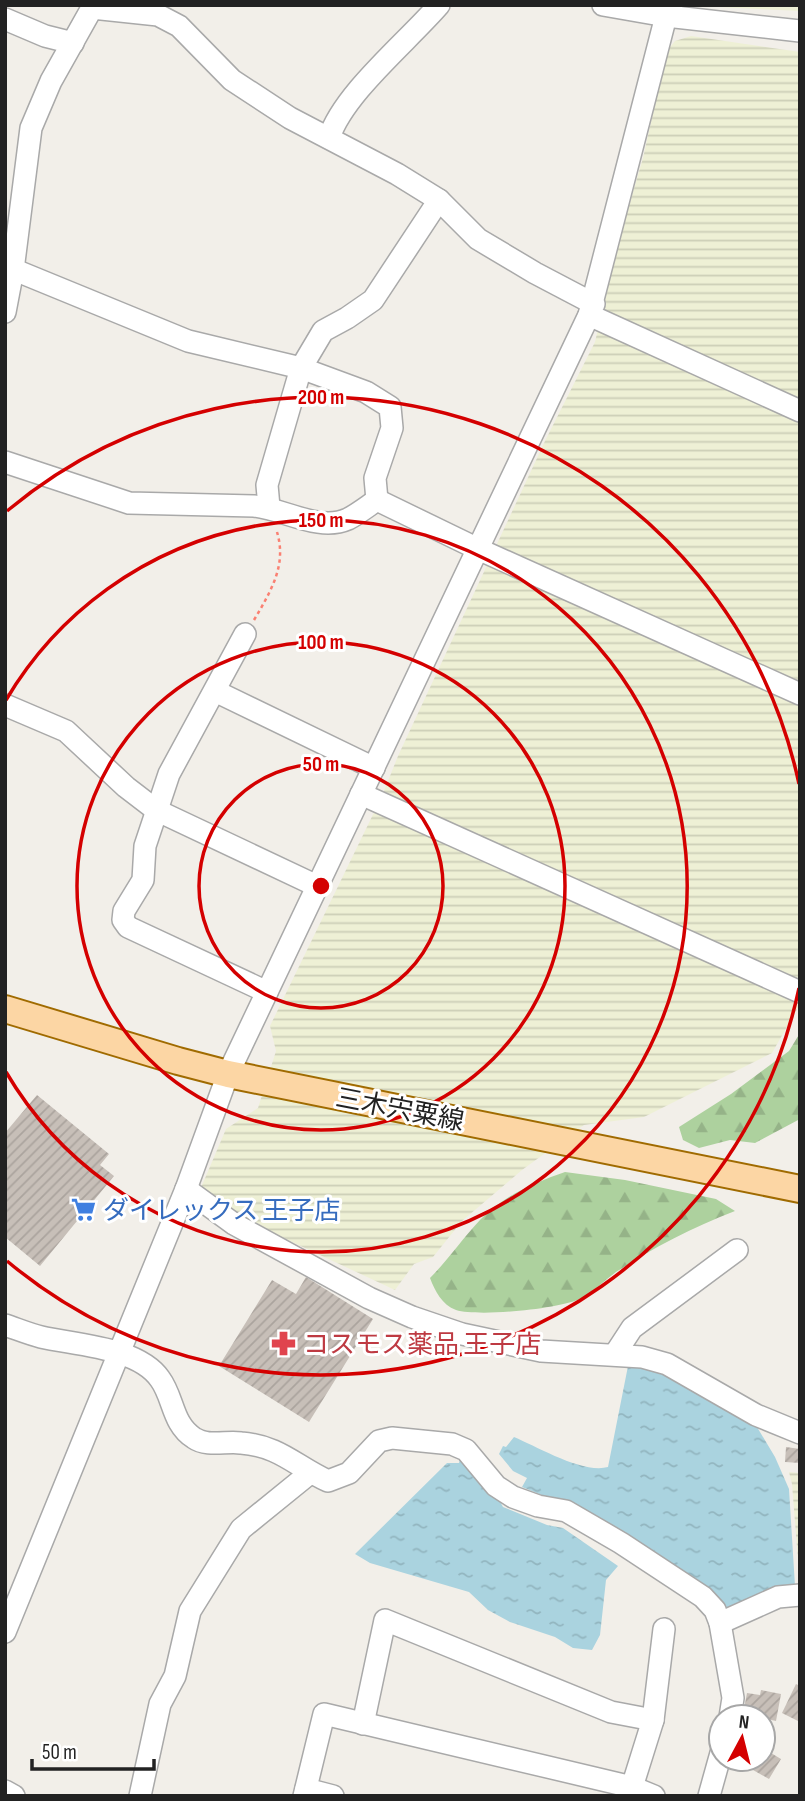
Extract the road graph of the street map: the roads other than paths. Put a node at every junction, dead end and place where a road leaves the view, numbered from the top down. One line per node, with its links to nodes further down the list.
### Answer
1 (439, 5): 7 (street)
2 (603, 5): 3 (street)
3 (669, 10): 5 (street); 10 (street)
4 (5, 19): 6 (street)
5 (800, 31)
6 (73, 43): 7 (street); 9 (street)
7 (329, 138): 8 (street)
8 (439, 200): 10 (street); 12 (street)
9 (9, 268): 11 (street); 12 (street)
10 (592, 309): 13 (street); 17 (street)
11 (5, 312)
12 (301, 368): 15 (street); 16 (street)
13 (800, 411)
14 (5, 462): 16 (street)
15 (377, 500): 16 (street); 17 (street)
16 (269, 507)
17 (478, 550): 20 (street); 22 (street)
18 (245, 634): 19 (street)
19 (215, 691): 22 (street); 24 (street)
20 (800, 694)
21 (5, 705): 24 (street)
22 (374, 768): 23 (street)
23 (361, 794): 25 (street); 27 (street)
24 (156, 810): 25 (street); 26 (street)
25 (317, 886): 26 (street)
26 (267, 992): 29 (street)
27 (800, 992)
28 (5, 1009): 29 (main road, 三木宍粟線)
29 (228, 1074): 30 (street); 31 (main road, 三木宍粟線)
30 (186, 1188): 34 (street); 35 (street)
31 (800, 1189)
32 (737, 1250): 35 (street)
33 (5, 1325): 34 (street)
34 (118, 1353): 37 (street); 41 (street)
35 (615, 1354): 36 (street)
36 (800, 1433)
37 (310, 1473): 39 (street); 50 (street)
38 (798, 1600): 39 (street)
39 (720, 1623): 42 (street)
40 (664, 1629): 43 (street)
41 (5, 1632)
42 (730, 1703)
43 (653, 1720): 44 (street); 46 (street)
44 (363, 1724): 46 (street); 48 (street)
45 (715, 1773): 53 (street)
46 (632, 1787): 52 (street)
47 (5, 1791): 49 (street)
48 (305, 1792): 51 (street)
49 (14, 1796)
50 (140, 1796)
51 (333, 1796)
52 (654, 1796)
53 (709, 1796)

